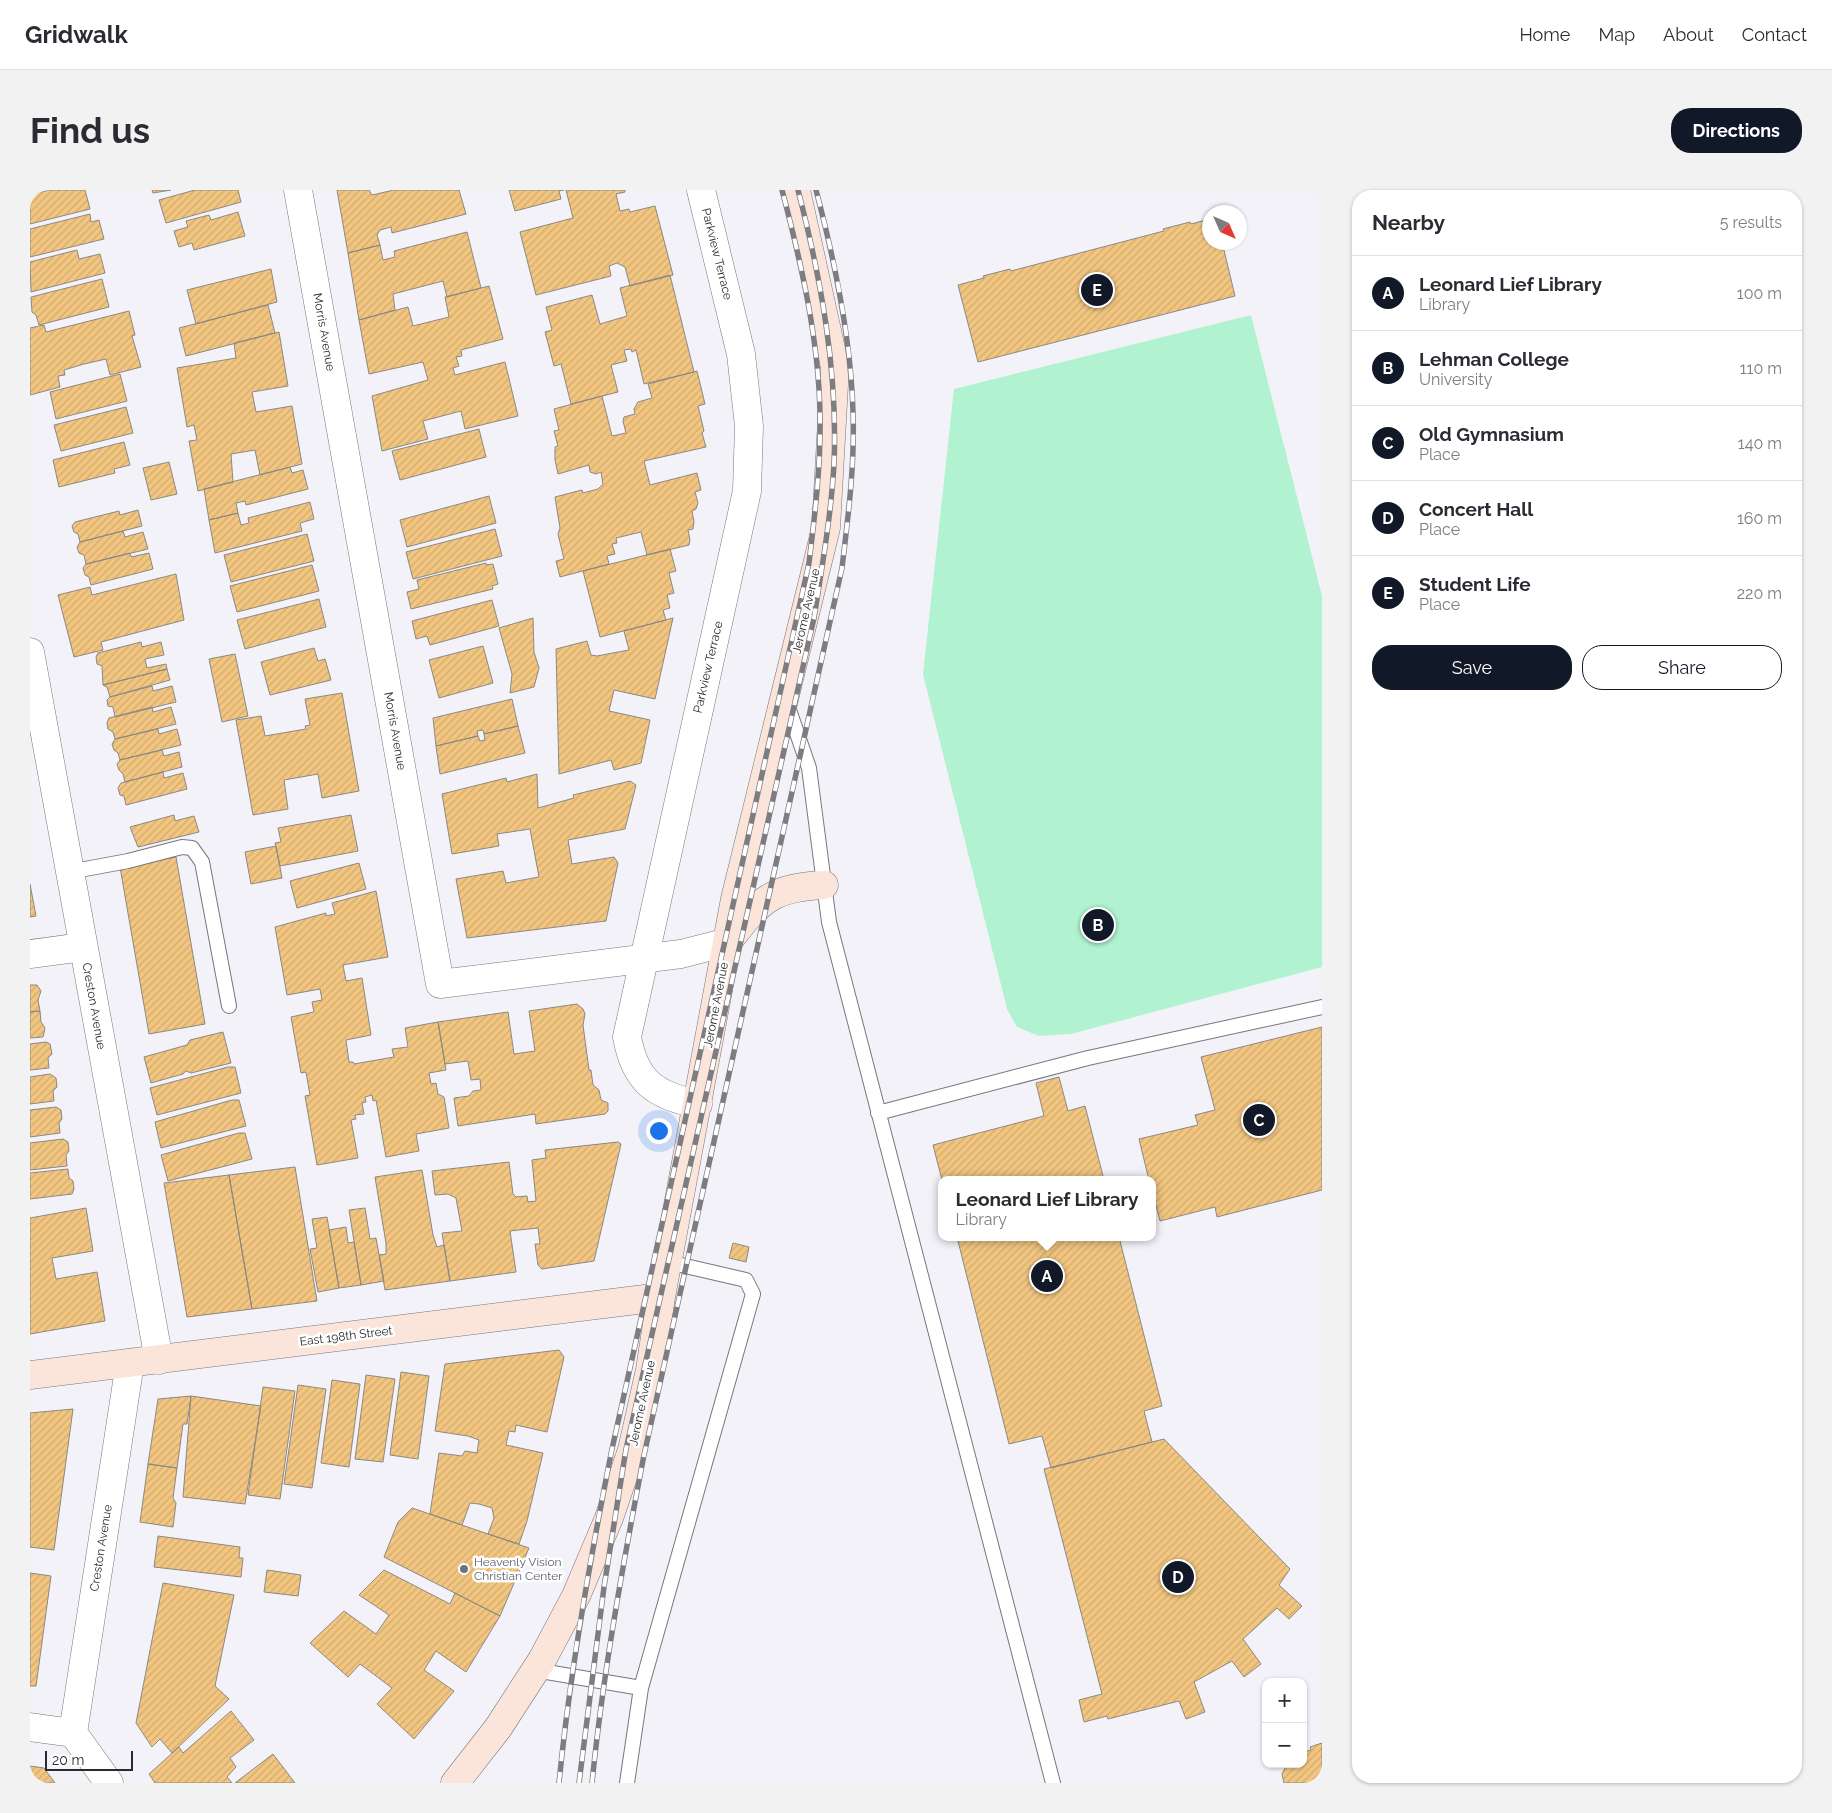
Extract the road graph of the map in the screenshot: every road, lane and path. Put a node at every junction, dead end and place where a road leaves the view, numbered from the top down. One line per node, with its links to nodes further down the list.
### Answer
1 (298, 190): 11 (street, Morris Avenue)
2 (701, 190): 11 (street, Parkview Terrace)
3 (796, 190): 5 (main road, Jerome Avenue)
4 (30, 652): 6 (street, Creston Avenue)
5 (785, 699): 7 (lane); 8 (main road, Jerome Avenue)
6 (70, 872): 9 (street, Creston Avenue); 12 (lane)
7 (824, 885): 8 (main road); 15 (lane)
8 (728, 942): 11 (street, Morris Avenue); 14 (main road, Jerome Avenue)
9 (83, 947): 10 (street); 18 (street, Creston Avenue)
10 (30, 954)
11 (643, 959): 14 (street, Parkview Terrace)
12 (229, 1006)
13 (1322, 1007): 15 (lane)
14 (698, 1104): 16 (main road, Jerome Avenue)
15 (878, 1113): 28 (lane)
16 (668, 1262): 17 (main road, Jerome Avenue); 22 (lane)
17 (661, 1297): 18 (main road, East 198th Street); 21 (main road, Jerome Avenue)
18 (159, 1360): 19 (main road, East 198th Street)
19 (130, 1363): 20 (main road, East 198th Street); 24 (street, Creston Avenue)
20 (30, 1375)
21 (535, 1670): 22 (lane); 26 (main road, Jerome Avenue)
22 (641, 1688): 27 (lane)
23 (30, 1727): 24 (street)
24 (72, 1733): 25 (street)
25 (110, 1783)
26 (454, 1783)
27 (627, 1783)
28 (1053, 1783)

